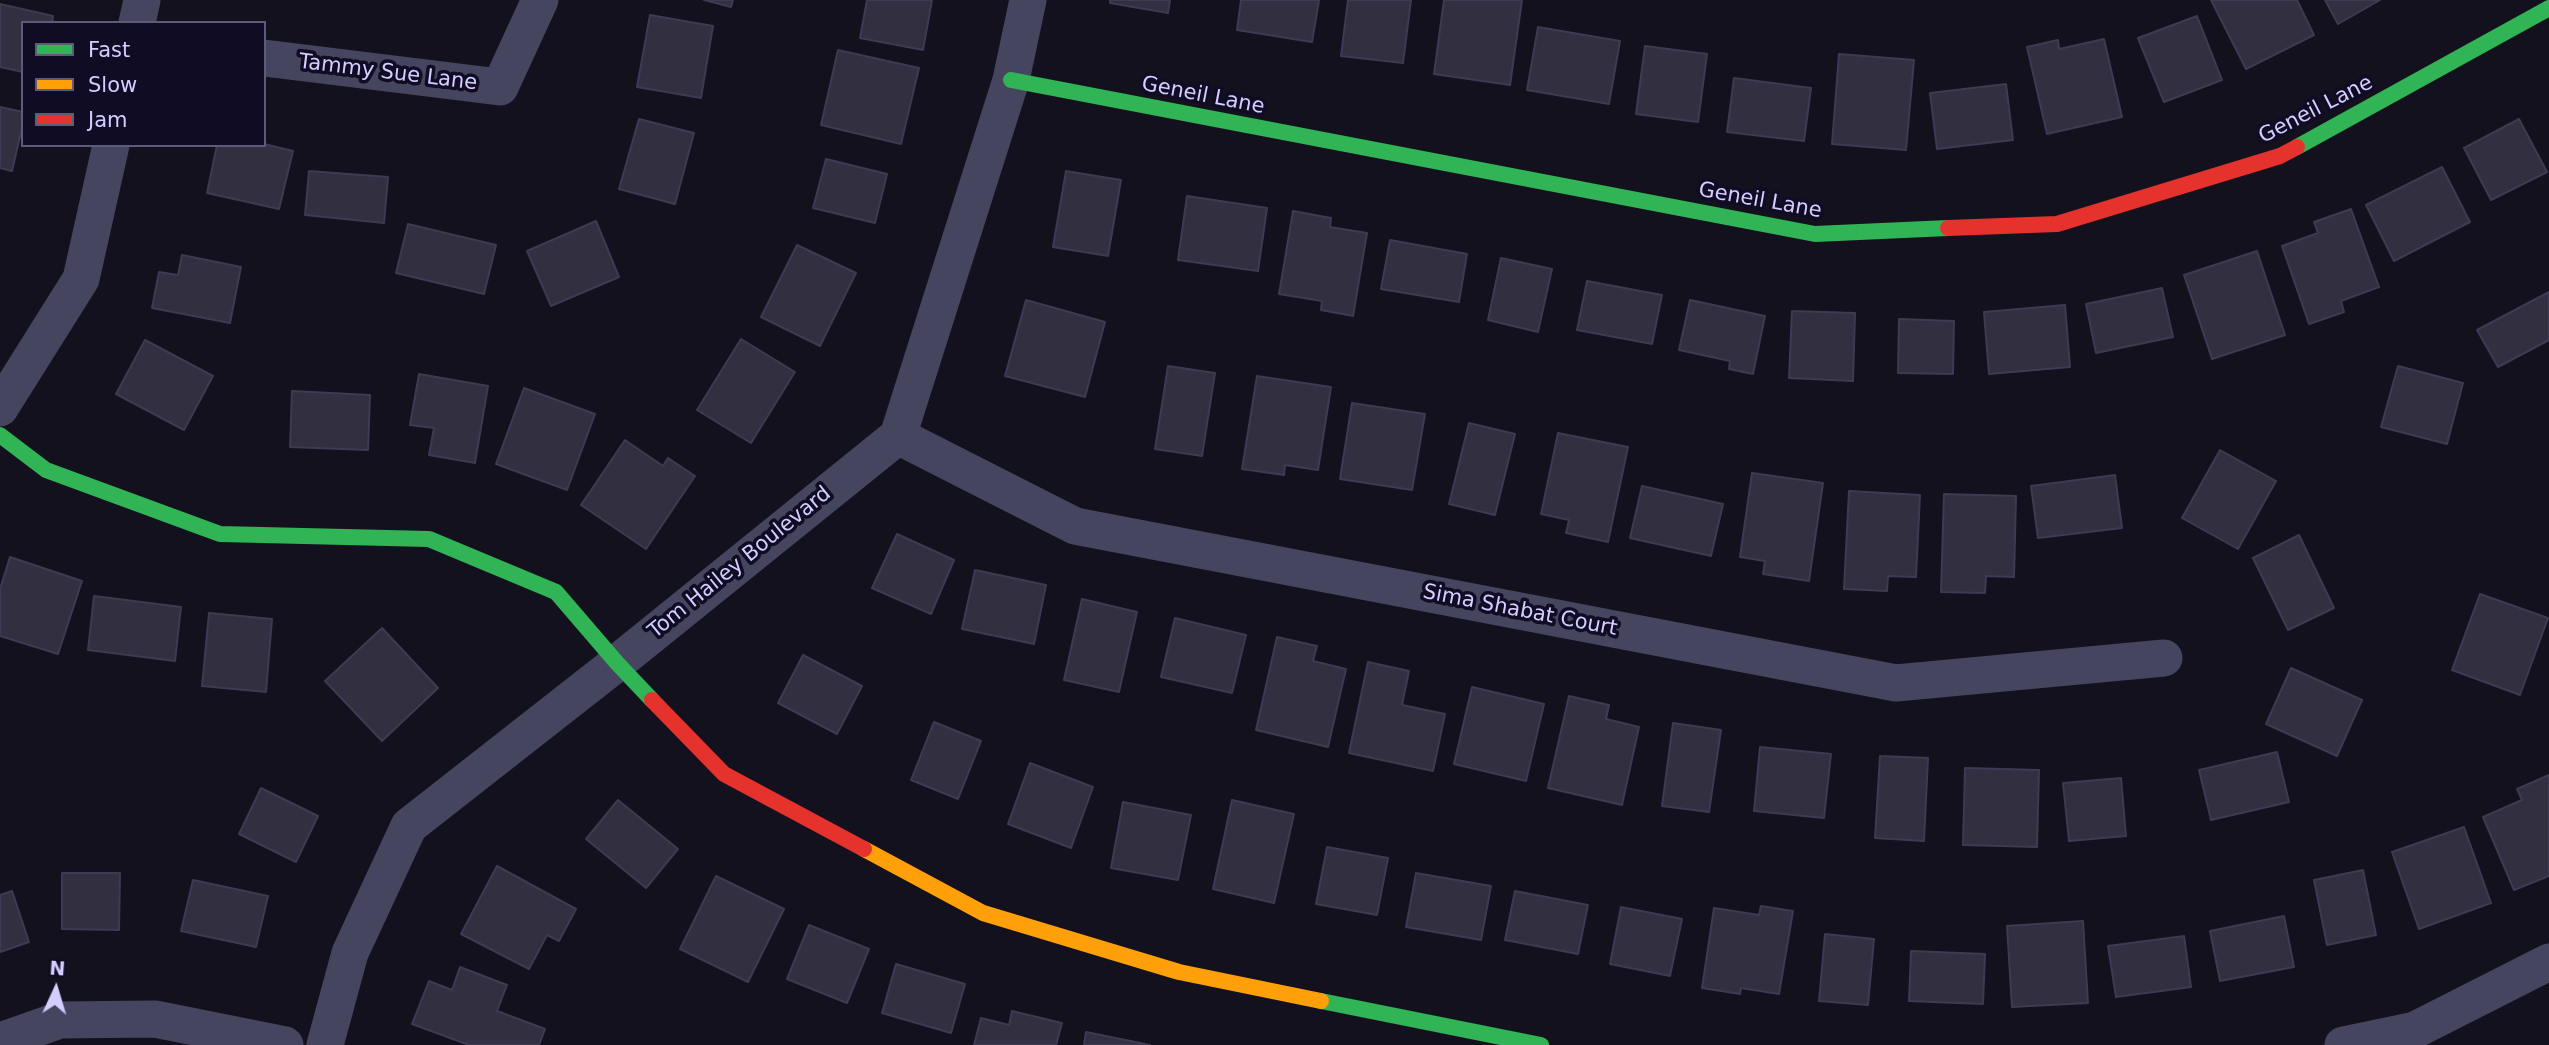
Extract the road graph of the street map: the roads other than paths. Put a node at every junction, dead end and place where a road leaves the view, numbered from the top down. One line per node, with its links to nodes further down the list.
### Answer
1 (142, 0): 5 (street)
2 (540, 0): 6 (street, Tammy Sue Lane)
3 (1028, 0): 7 (street)
4 (2549, 8): 7 (street, Geneil Lane)
5 (137, 21)
6 (266, 58)
7 (1011, 80): 11 (street)
8 (111, 147): 9 (street)
9 (0, 408)
10 (0, 435): 13 (street)
11 (898, 436): 12 (street, Sima Shabat Court); 13 (street, Tom Hailey Boulevard)
12 (2164, 658)
13 (617, 663): 17 (street, Tom Hailey Boulevard); 18 (street)
14 (2549, 962): 19 (street)
15 (0, 1041): 16 (street)
16 (285, 1045)
17 (325, 1045)
18 (1541, 1045)
19 (2343, 1045)

